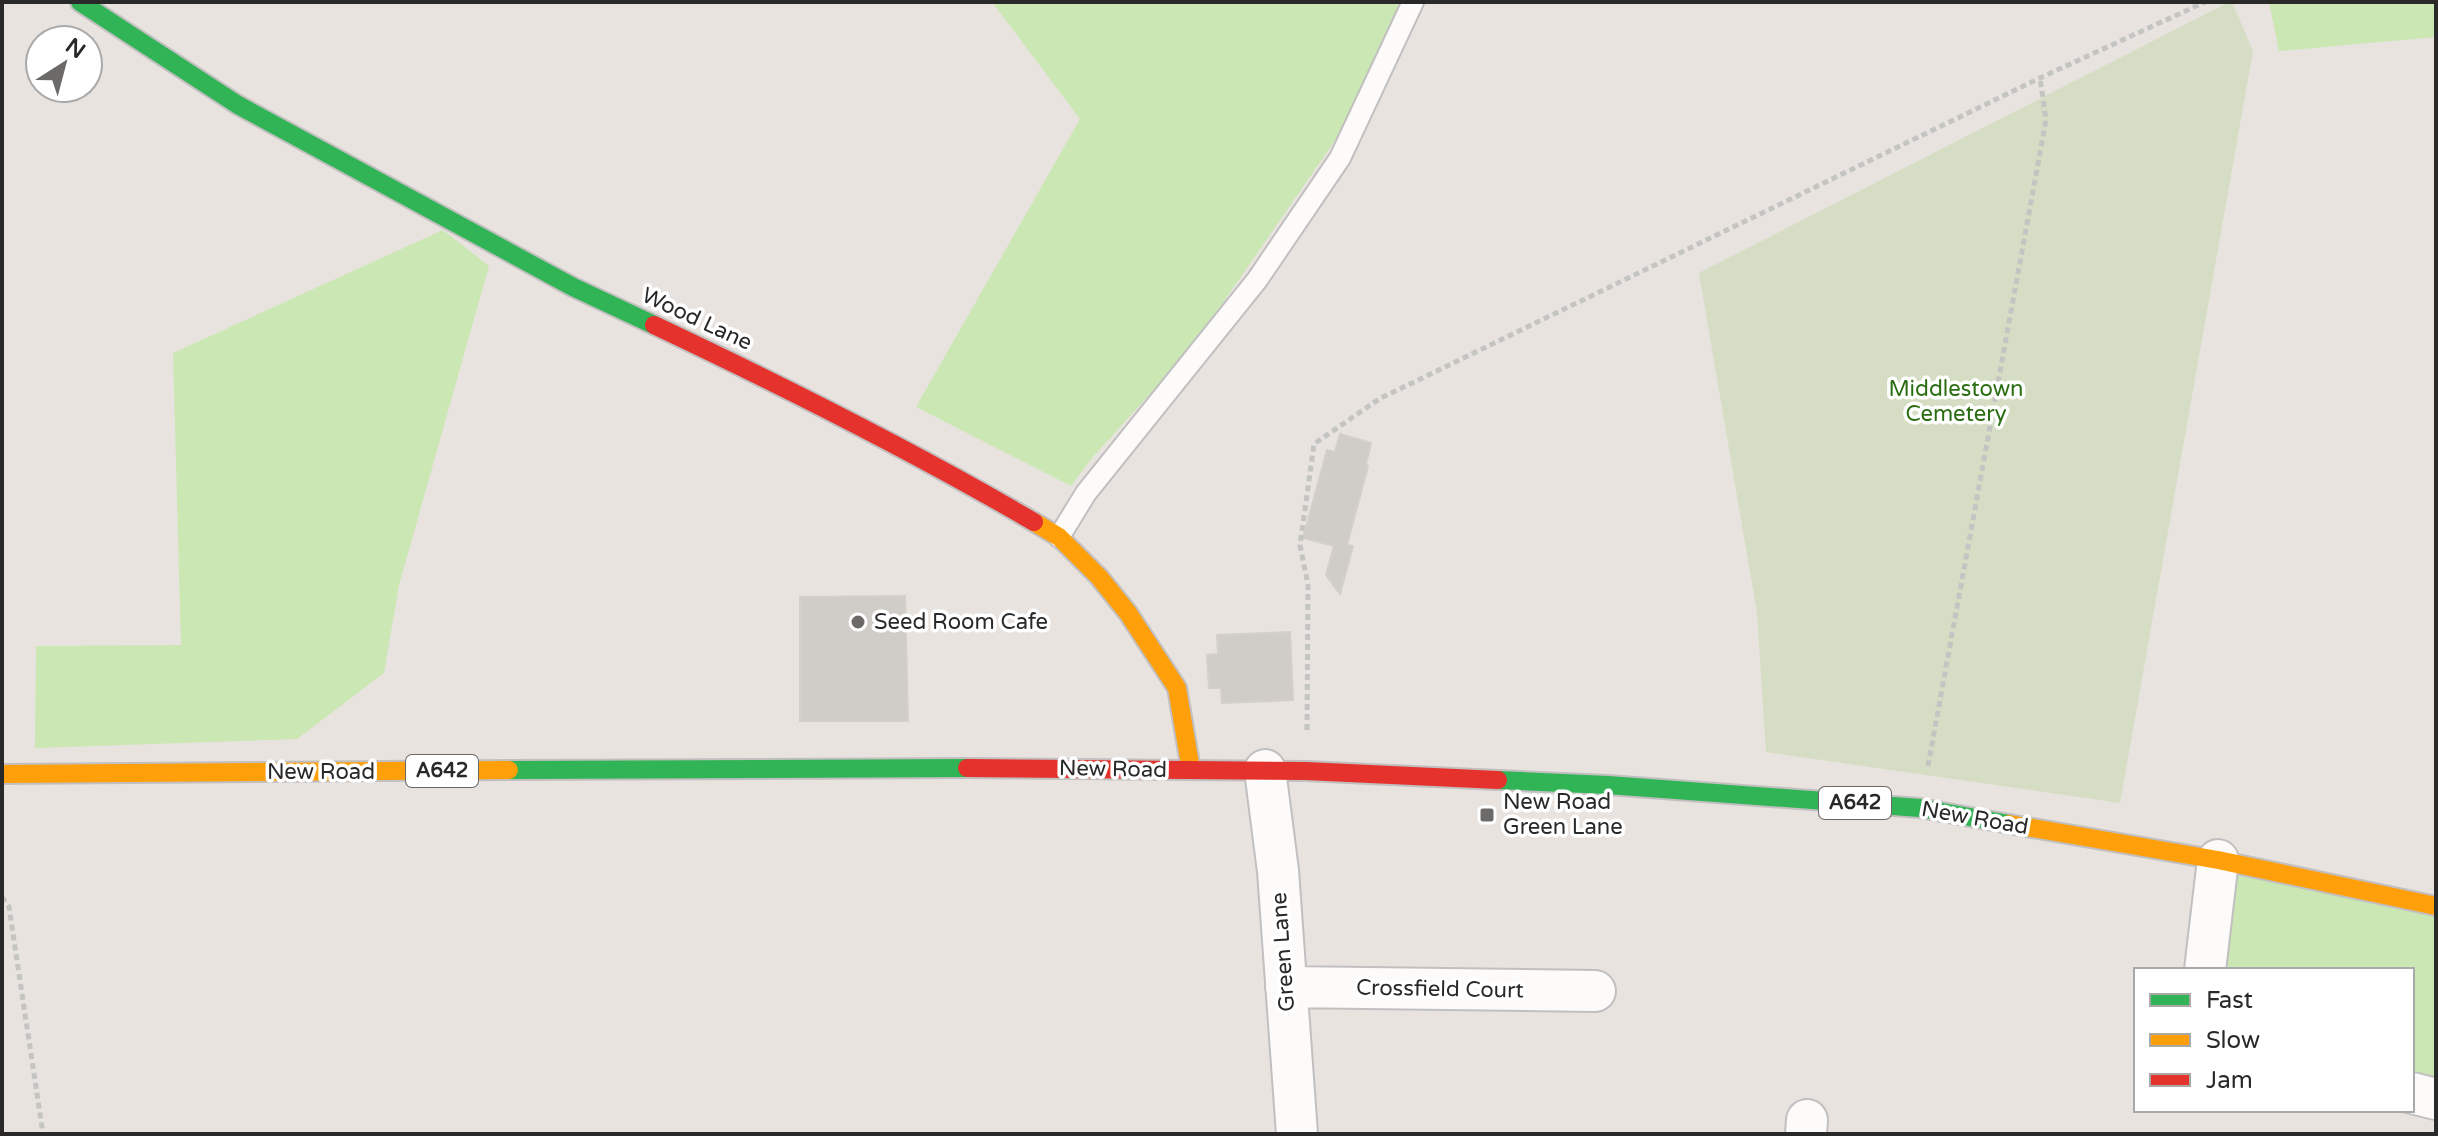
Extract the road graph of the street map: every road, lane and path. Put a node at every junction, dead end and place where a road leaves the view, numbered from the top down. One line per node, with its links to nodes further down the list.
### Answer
1 (80, 2): 5 (main road, Wood Lane)
2 (1413, 2): 5 (lane)
3 (2205, 2): 4 (path)
4 (2040, 78): 8 (path); 10 (path)
5 (1059, 537): 6 (main road, Wood Lane)
6 (1191, 770): 7 (main road, New Road / A642); 9 (main road, New Road / A642)
7 (1265, 770): 8 (main road, New Road / A642); 15 (street, Green Lane)
8 (1306, 771): 10 (main road, New Road / A642)
9 (2, 774)
10 (1920, 808): 11 (main road, New Road / A642)
11 (2218, 860): 13 (main road, New Road / A642); 14 (street)
12 (2, 897): 19 (path)
13 (2436, 906)
14 (2205, 968)
15 (1286, 987): 16 (street, Crossfield Court); 20 (street, Green Lane)
16 (1595, 991)
17 (2414, 1094): 18 (street)
18 (2436, 1099)
19 (43, 1134)
20 (1297, 1134)

